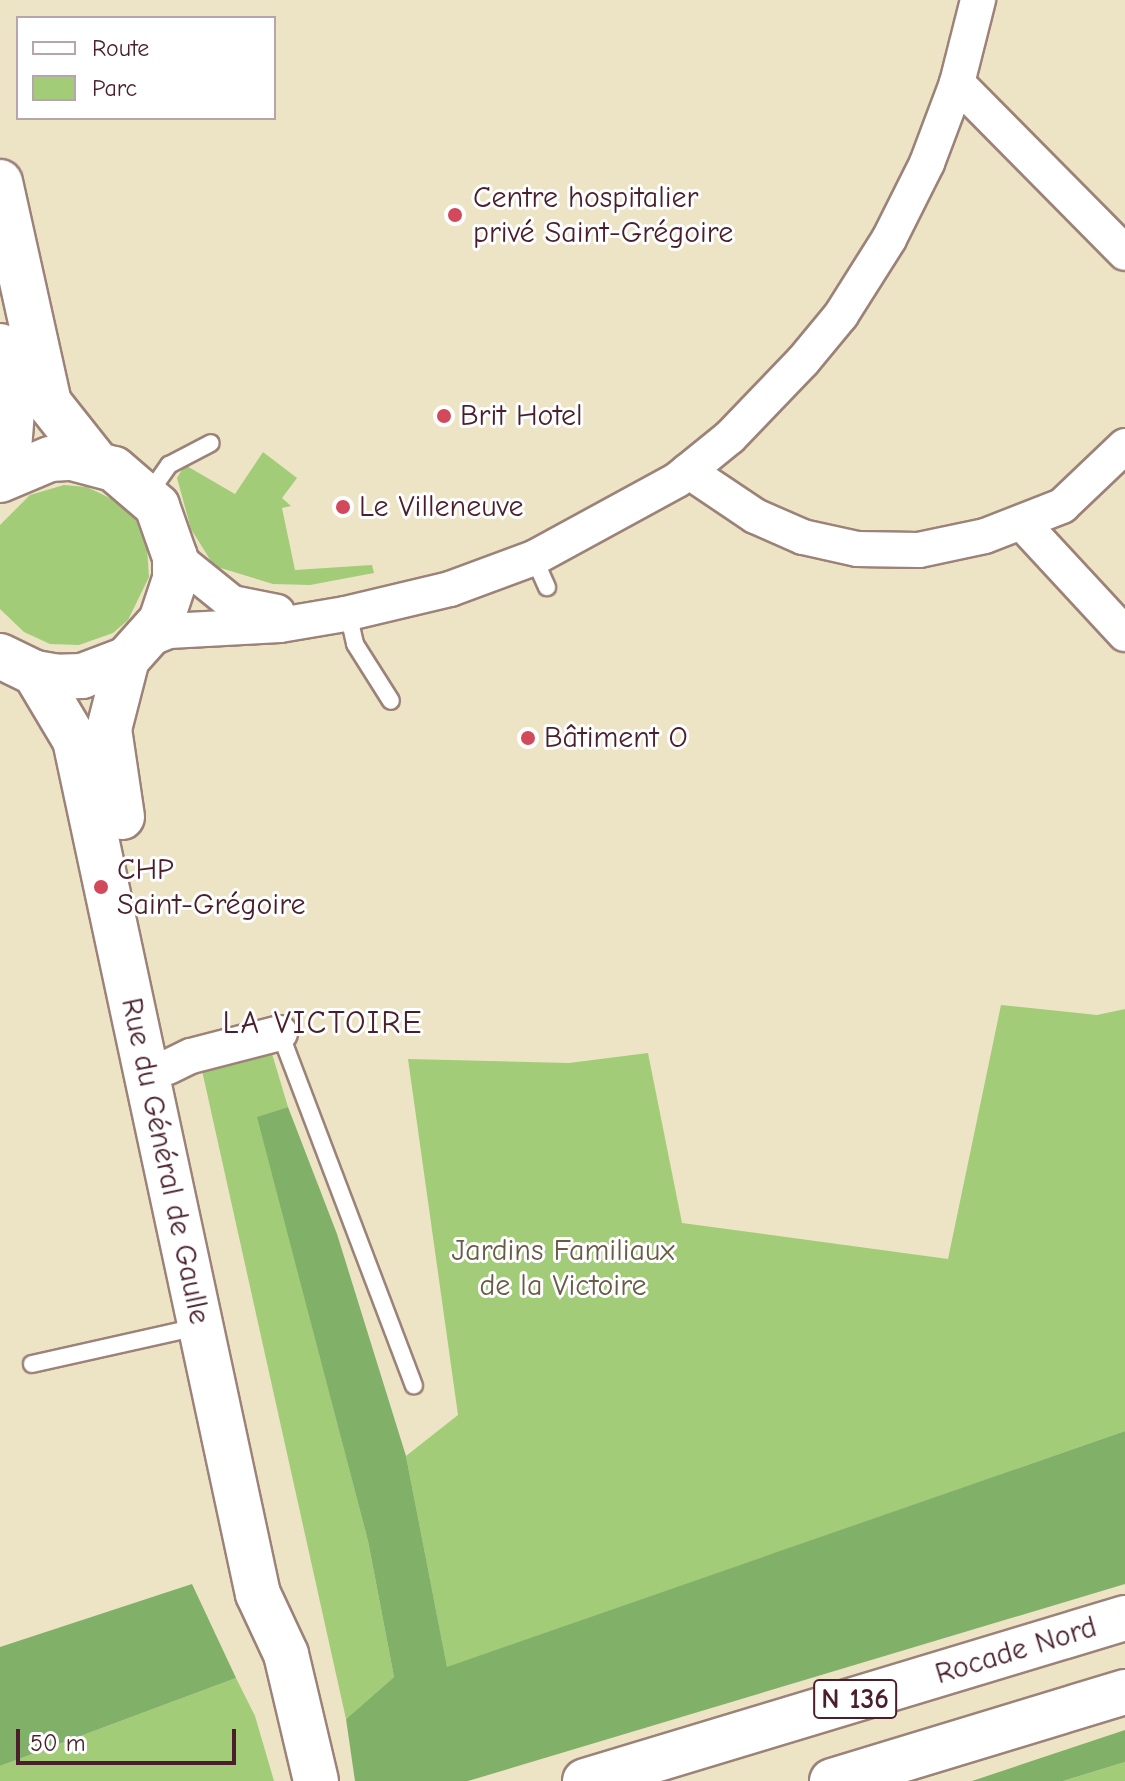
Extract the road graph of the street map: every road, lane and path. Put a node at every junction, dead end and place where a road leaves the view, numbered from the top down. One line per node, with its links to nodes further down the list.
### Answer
1 (978, 0): 2 (street)
2 (957, 83): 4 (street); 9 (street)
3 (0, 182): 8 (main road)
4 (1125, 253)
5 (0, 346): 10 (main road)
6 (211, 443): 11 (lane)
7 (1125, 446): 12 (street)
8 (95, 461): 10 (main road); 11 (main road)
9 (688, 471): 12 (street); 14 (street)
10 (4, 477)
11 (148, 495): 13 (main road)
12 (1023, 524): 15 (street)
13 (175, 557): 14 (street); 16 (main road, Rue du Général de Gaulle)
14 (347, 614): 16 (street); 18 (lane)
15 (1125, 634)
16 (138, 649): 17 (main road); 20 (main road, Rue du Général de Gaulle)
17 (17, 665): 21 (main road, Rue du Général de Gaulle)
18 (391, 701)
19 (280, 1033): 20 (street); 23 (lane)
20 (179, 1061): 25 (main road, Rue du Général de Gaulle)
21 (201, 1326): 22 (lane); 25 (main road, Rue du Général de Gaulle)
22 (32, 1364)
23 (414, 1385)
24 (1125, 1618): 28 (main road, Rocade Nord / N 136)
25 (286, 1654): 27 (main road, Rue du Général de Gaulle)
26 (1125, 1692): 29 (main road, N 136)
27 (316, 1781)
28 (585, 1781)
29 (832, 1781)

